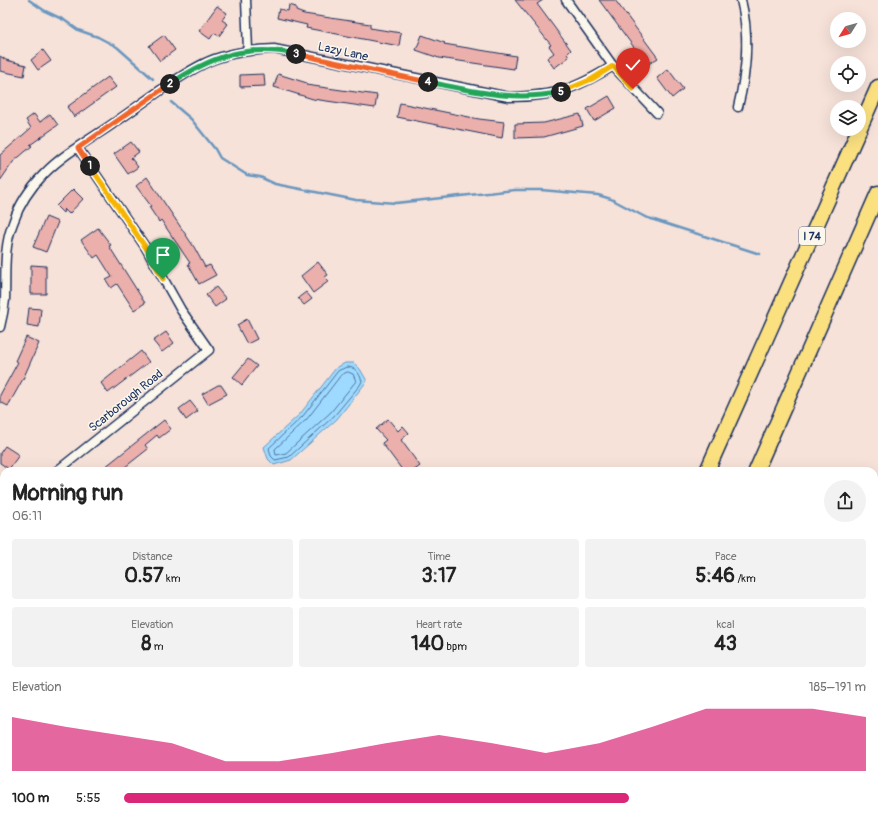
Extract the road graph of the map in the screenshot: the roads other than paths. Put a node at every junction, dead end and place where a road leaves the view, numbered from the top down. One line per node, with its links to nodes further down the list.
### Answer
1 (246, 0): 4 (street)
2 (566, 0): 5 (street)
3 (741, 0): 7 (street)
4 (248, 50): 5 (street, Lazy Lane); 9 (street, Lazy Lane)
5 (613, 66): 8 (street)
6 (878, 87): 13 (highway, I 74)
7 (738, 107)
8 (657, 113)
9 (78, 148): 11 (street, Lazy Lane); 14 (street, Scarborough Road)
10 (878, 193): 17 (highway)
11 (2, 272): 12 (street, Lazy Lane)
12 (0, 327)
13 (745, 385): 15 (highway); 16 (highway, I 74)
14 (63, 467)
15 (702, 467)
16 (709, 467)
17 (758, 467)

